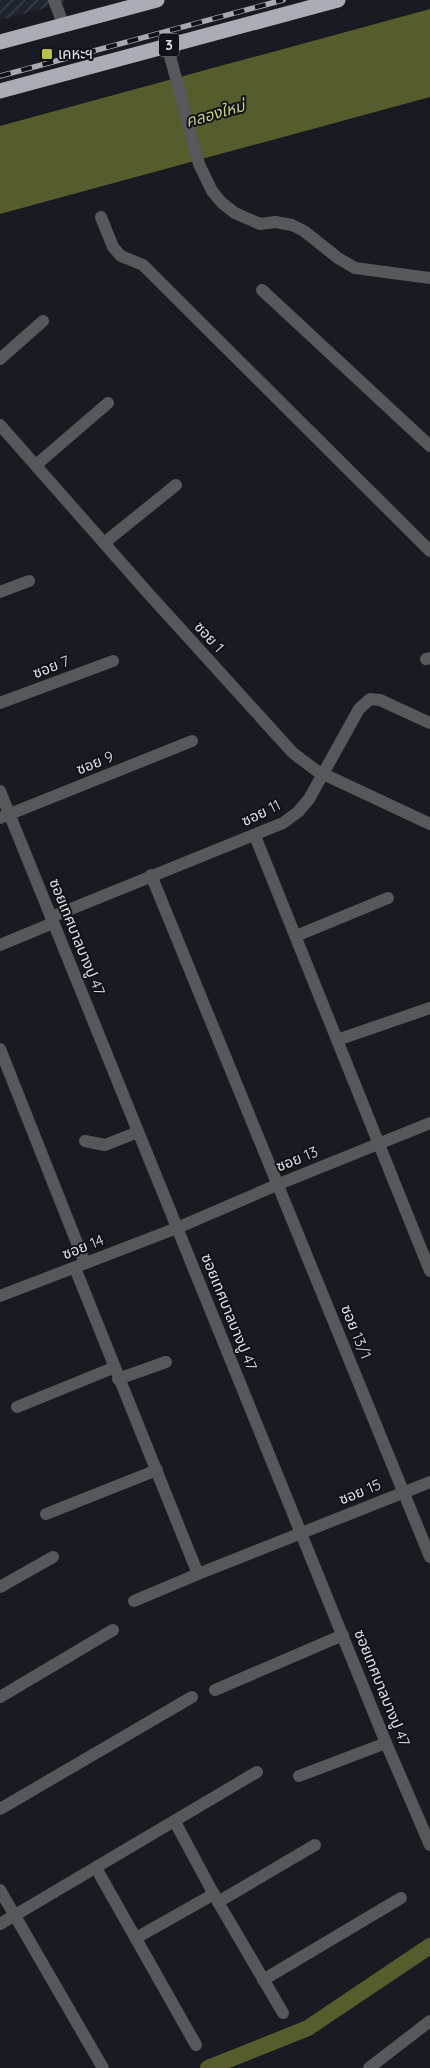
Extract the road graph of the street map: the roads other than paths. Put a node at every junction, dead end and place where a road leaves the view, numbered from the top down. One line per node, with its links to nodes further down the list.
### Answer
1 (54, 0): 4 (street)
2 (338, 0): 6 (highway, 3)
3 (150, 1): 4 (highway)
4 (64, 26): 5 (highway)
5 (0, 42)
6 (167, 46): 7 (highway, 3); 9 (street)
7 (0, 91)
8 (101, 217): 19 (street)
9 (430, 278)
10 (262, 290): 15 (street)
11 (42, 321): 12 (street)
12 (0, 359)
13 (108, 403): 16 (street)
14 (0, 425): 16 (street, ซอย 1)
15 (430, 446)
16 (36, 465): 18 (street, ซอย 1)
17 (176, 486): 18 (street)
18 (104, 543): 26 (street, ซอย 1)
19 (430, 551)
20 (29, 581): 21 (street)
21 (0, 592)
22 (113, 660): 23 (street, ซอย 7)
23 (0, 703)
24 (430, 723): 26 (street, ซอย 11)
25 (192, 741): 28 (street, ซอย 9)
26 (324, 774): 29 (street, ซอย 1); 30 (street, ซอย 11)
27 (0, 791): 28 (street, ซอยเทศบาลบางปู 47)
28 (5, 816): 33 (street, ซอยเทศบาลบางปู 47)
29 (430, 824)
30 (255, 836): 31 (street, ซอย 11); 34 (street)
31 (152, 875): 33 (street, ซอย 11); 43 (street, ซอย 13/1)
32 (388, 898): 34 (street)
33 (52, 920): 35 (street, ซอย 11); 40 (street, ซอยเทศบาลบางปู 47)
34 (296, 936): 37 (street)
35 (0, 945)
36 (430, 1008): 37 (street)
37 (337, 1040): 42 (street)
38 (0, 1048): 45 (street)
39 (430, 1123): 42 (street, ซอย 13)
40 (138, 1132): 41 (street); 44 (street, ซอยเทศบาลบางปู 47)
41 (85, 1141)
42 (378, 1144): 43 (street, ซอย 13); 46 (street)
43 (279, 1184): 44 (street, ซอย 13); 53 (street, ซอย 13/1)
44 (177, 1228): 45 (street, ซอย 14); 55 (street, ซอยเทศบาลบางปู 47)
45 (80, 1265): 47 (street, ซอย 14); 49 (street)
46 (430, 1271)
47 (0, 1296)
48 (166, 1362): 49 (street)
49 (116, 1373): 50 (street); 51 (street)
50 (17, 1407)
51 (156, 1470): 54 (street); 58 (street)
52 (430, 1482): 53 (street, ซอย 15)
53 (403, 1492): 55 (street, ซอย 15); 57 (street, ซอย 13/1)
54 (46, 1514)
55 (302, 1533): 58 (street, ซอย 15); 62 (street, ซอยเทศบาลบางปู 47)
56 (53, 1557): 59 (street)
57 (430, 1557)
58 (198, 1574): 60 (street, ซอย 15)
59 (0, 1587)
60 (134, 1601)
61 (113, 1630): 64 (street)
62 (343, 1635): 63 (street); 66 (street, ซอยเทศบาลบางปู 47)
63 (215, 1690)
64 (0, 1697)
65 (192, 1697): 69 (street)
66 (386, 1743): 68 (street); 72 (street, ซอยเทศบาลบางปู 47)
67 (258, 1772): 70 (street)
68 (299, 1776)
69 (0, 1809)
70 (175, 1822): 73 (street); 75 (street)
71 (315, 1845): 75 (street)
72 (430, 1845)
73 (96, 1868): 77 (street); 79 (street)
74 (0, 1890): 77 (street)
75 (216, 1898): 79 (street); 80 (street)
76 (401, 1898): 80 (street)
77 (15, 1916): 78 (street); 84 (street)
78 (0, 1924)
79 (136, 1938): 83 (street)
80 (263, 1980): 81 (street)
81 (283, 2013)
82 (430, 2021): 85 (street)
83 (196, 2045)
84 (103, 2068)
85 (369, 2068)

